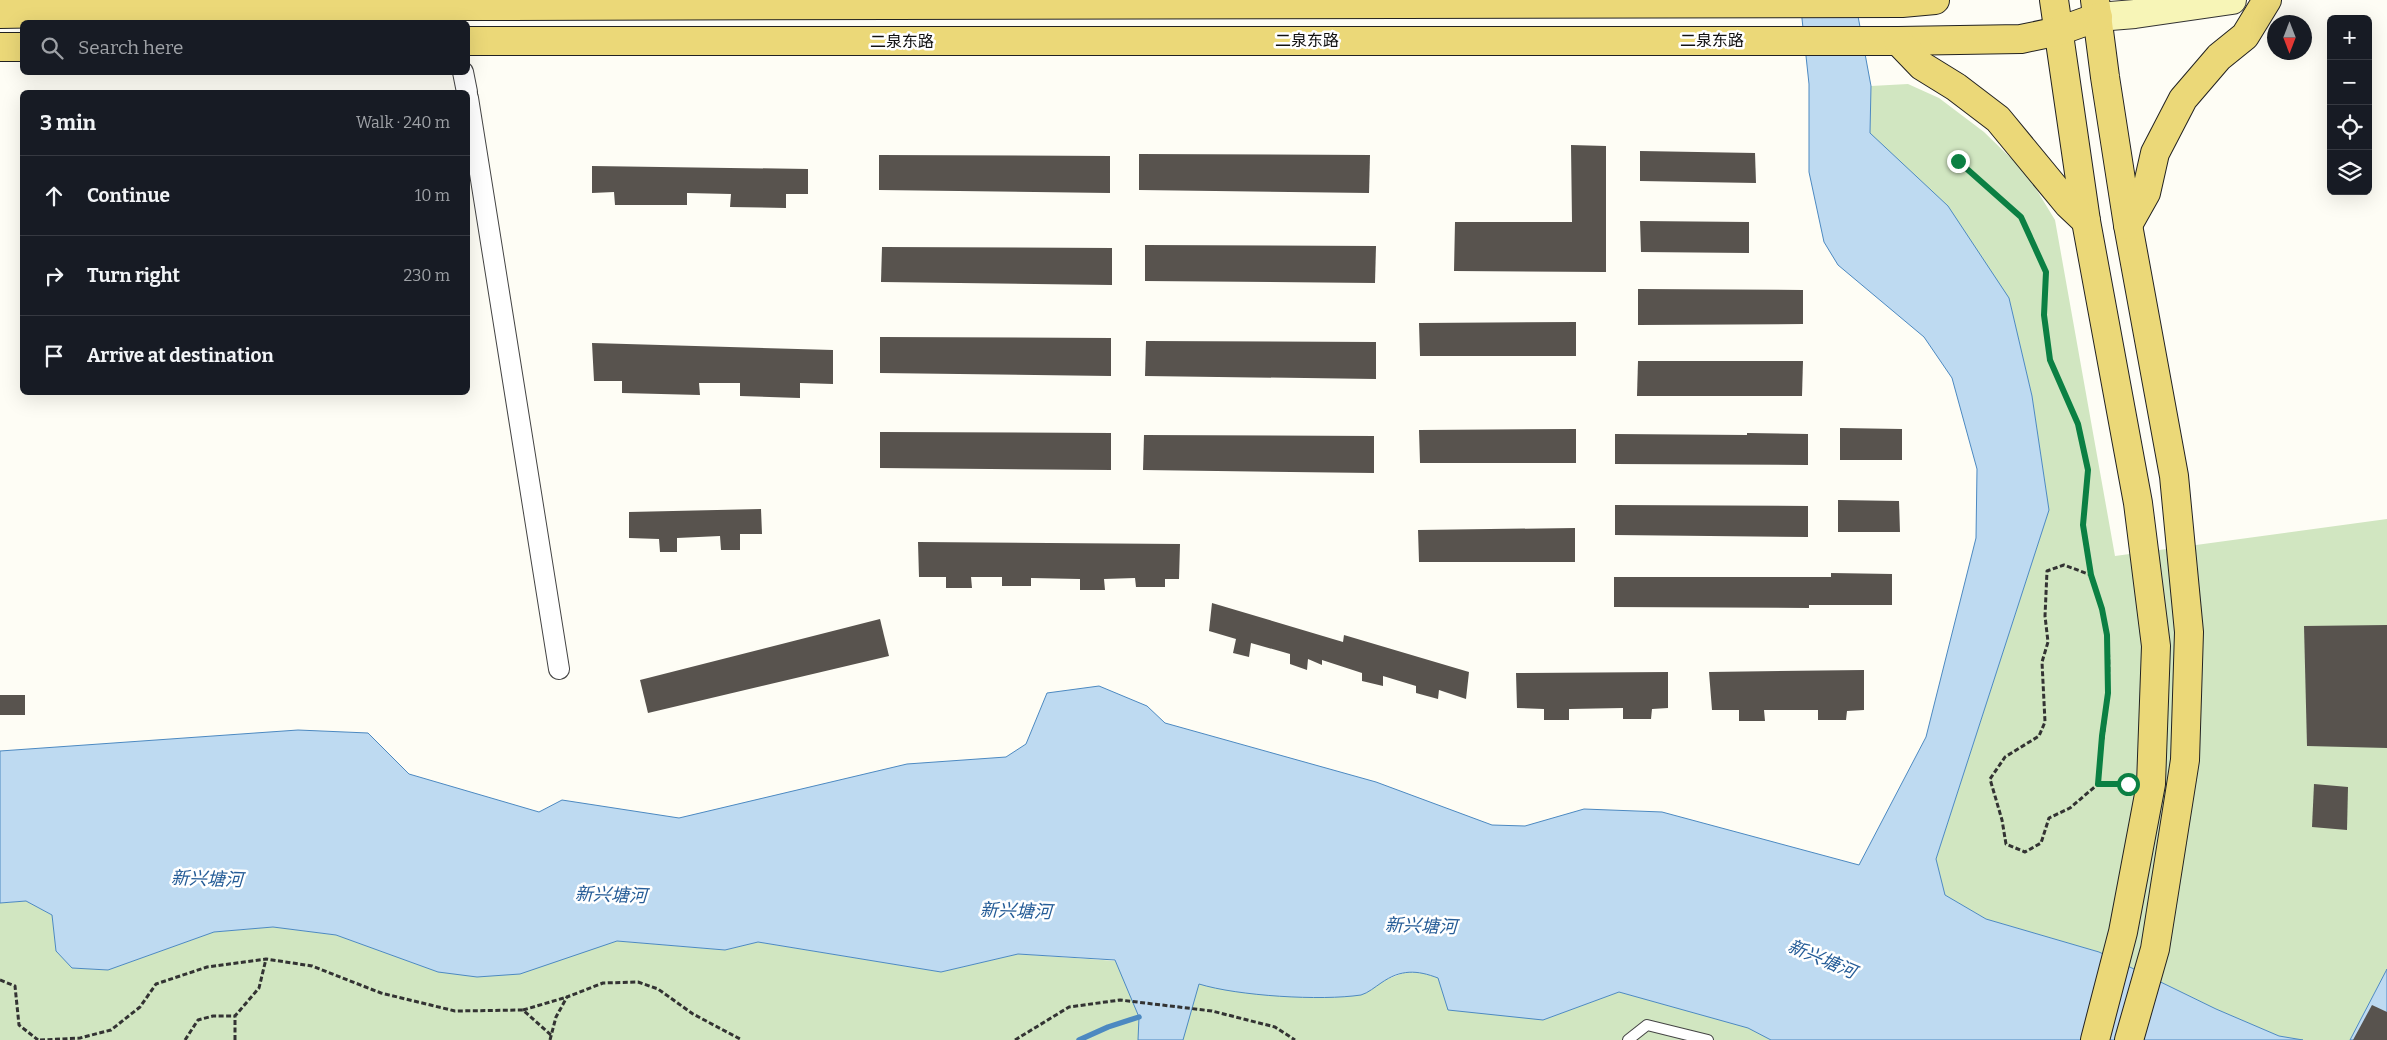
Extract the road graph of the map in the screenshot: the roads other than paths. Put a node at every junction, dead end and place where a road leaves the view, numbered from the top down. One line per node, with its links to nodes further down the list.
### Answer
1 (1936, 0): 6 (main road)
2 (2054, 0): 7 (main road); 9 (main road)
3 (2232, 0): 7 (main road)
4 (2267, 0): 18 (main road)
5 (1359, 2): 6 (main road); 8 (main road)
6 (1904, 2)
7 (2097, 8): 9 (main road, 二泉东路); 18 (main road)
8 (0, 14)
9 (2059, 31): 11 (main road, 二泉东路); 17 (main road)
10 (470, 41): 11 (main road, 二泉东路)
11 (1898, 41): 17 (main road)
12 (0, 47): 13 (main road)
13 (20, 47)
14 (464, 75): 15 (street)
15 (467, 90)
16 (470, 111): 19 (street)
17 (2086, 221): 22 (main road)
18 (2128, 225): 23 (main road)
19 (559, 669)
20 (1628, 1040): 21 (lane)
21 (1708, 1040)
22 (2095, 1040)
23 (2129, 1040)

